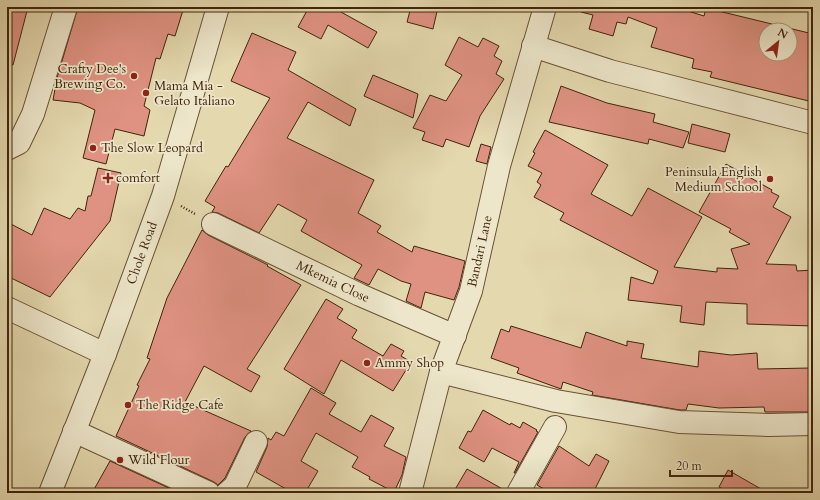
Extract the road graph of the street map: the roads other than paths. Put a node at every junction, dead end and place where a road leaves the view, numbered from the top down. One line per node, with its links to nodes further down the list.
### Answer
1 (66, 7): 6 (street)
2 (218, 7): 10 (street, Chole Road)
3 (545, 7): 4 (street, Bandari Lane)
4 (533, 46): 5 (street); 9 (street, Bandari Lane)
5 (813, 123)
6 (13, 146)
7 (213, 224): 9 (street, Mkemia Close)
8 (7, 308): 10 (street)
9 (455, 336): 11 (street, Bandari Lane)
10 (105, 354): 14 (street, Chole Road)
11 (441, 372): 12 (street); 19 (street, Bandari Lane)
12 (813, 424)
13 (555, 427): 20 (street)
14 (74, 431): 16 (street, Chole Road); 17 (street)
15 (256, 442): 18 (street)
16 (50, 493)
17 (209, 493)
18 (227, 493)
19 (410, 493)
20 (518, 493)

